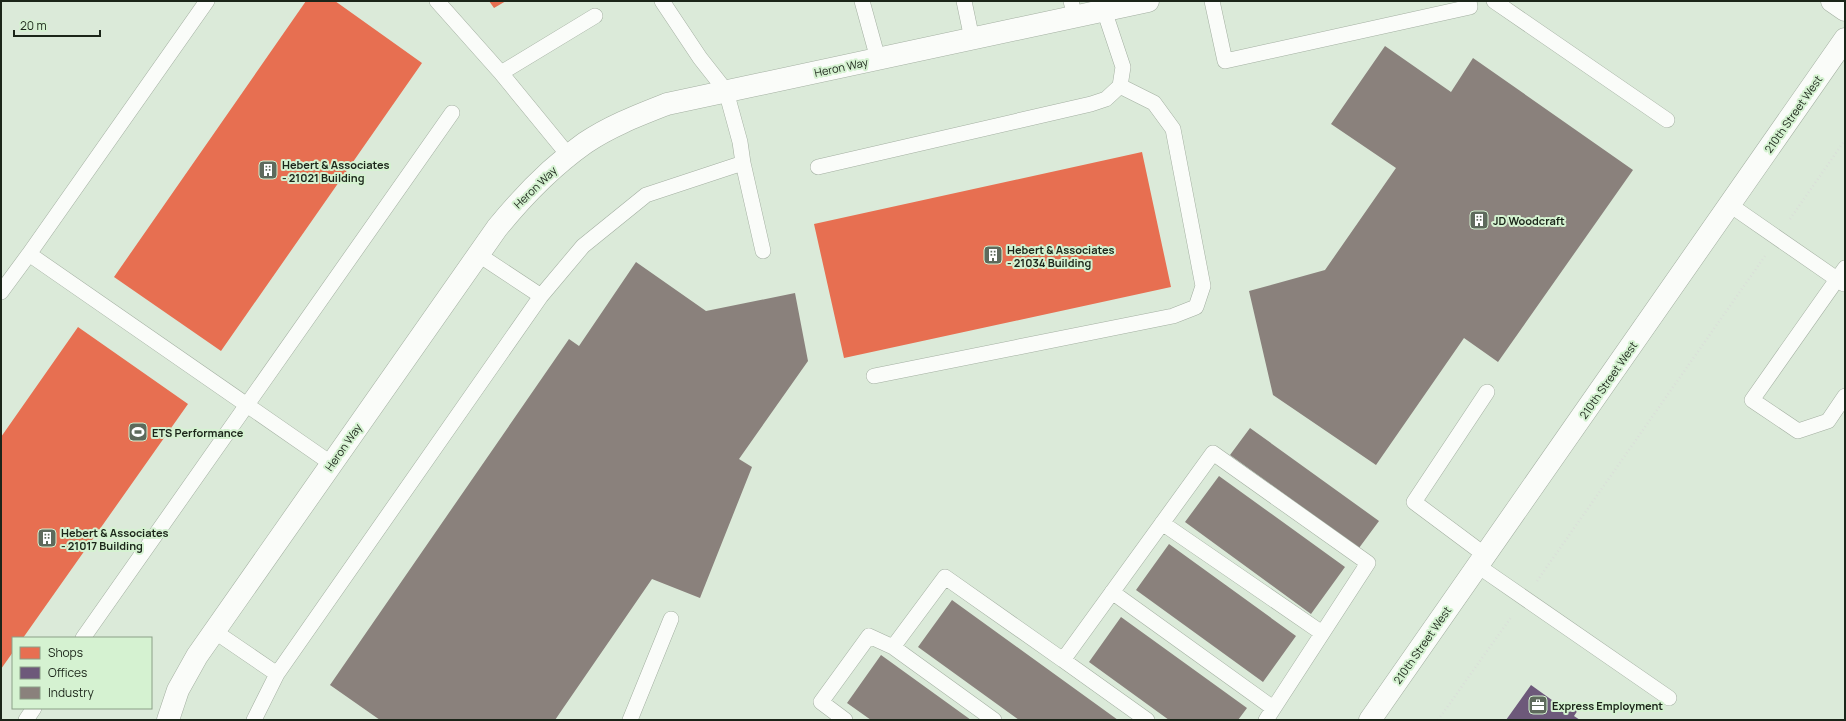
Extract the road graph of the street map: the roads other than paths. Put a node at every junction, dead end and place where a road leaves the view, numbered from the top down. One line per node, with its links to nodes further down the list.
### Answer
1 (207, 1): 28 (lane)
2 (438, 1): 18 (lane)
3 (662, 1): 20 (lane)
4 (862, 1): 17 (lane)
5 (964, 1): 15 (lane)
6 (1148, 1): 12 (street, Heron Way)
7 (1212, 1): 8 (lane)
8 (1469, 1)
9 (1494, 1): 22 (lane)
10 (1832, 1): 13 (street)
11 (1073, 9): 12 (street, Heron Way); 15 (street, Heron Way)
12 (1104, 10): 19 (lane)
13 (1845, 10)
14 (595, 16): 18 (lane)
15 (972, 38): 17 (street, Heron Way)
16 (1845, 39): 26 (street, 210th Street West)
17 (878, 59): 20 (street, Heron Way)
18 (501, 73): 23 (lane)
19 (1120, 86): 25 (lane); 33 (lane)
20 (726, 91): 23 (street, Heron Way); 24 (lane)
21 (452, 113): 36 (lane)
22 (1667, 120)
23 (569, 156): 29 (street, Heron Way)
24 (743, 163): 27 (lane); 32 (lane)
25 (818, 166)
26 (1730, 204): 30 (lane); 39 (street, 210th Street West)
27 (763, 251)
28 (28, 254): 31 (lane); 36 (lane)
29 (479, 255): 32 (lane); 37 (street, Heron Way)
30 (1842, 277): 35 (lane)
31 (1, 292)
32 (541, 296): 47 (lane)
33 (874, 376)
34 (1487, 392): 39 (lane)
35 (1845, 396)
36 (247, 405): 37 (lane); 44 (lane)
37 (332, 464): 42 (street, Heron Way)
38 (1162, 523): 40 (lane); 43 (lane); 43 (lane)
39 (1482, 561): 48 (lane); 58 (street, 210th Street West)
40 (1112, 592): 46 (lane); 50 (lane)
41 (671, 620): 54 (lane)
42 (214, 631): 47 (lane); 52 (street, Heron Way)
43 (1322, 633): 50 (lane)
44 (85, 637)
45 (893, 647): 46 (lane); 55 (lane); 56 (lane)
46 (1062, 660): 57 (lane)
47 (277, 674): 53 (lane)
48 (1669, 698)
49 (33, 709): 51 (lane)
50 (1270, 714)
51 (26, 720)
52 (168, 720)
53 (254, 720)
54 (630, 720)
55 (845, 720)
56 (994, 720)
57 (1146, 720)
58 (1370, 720)

